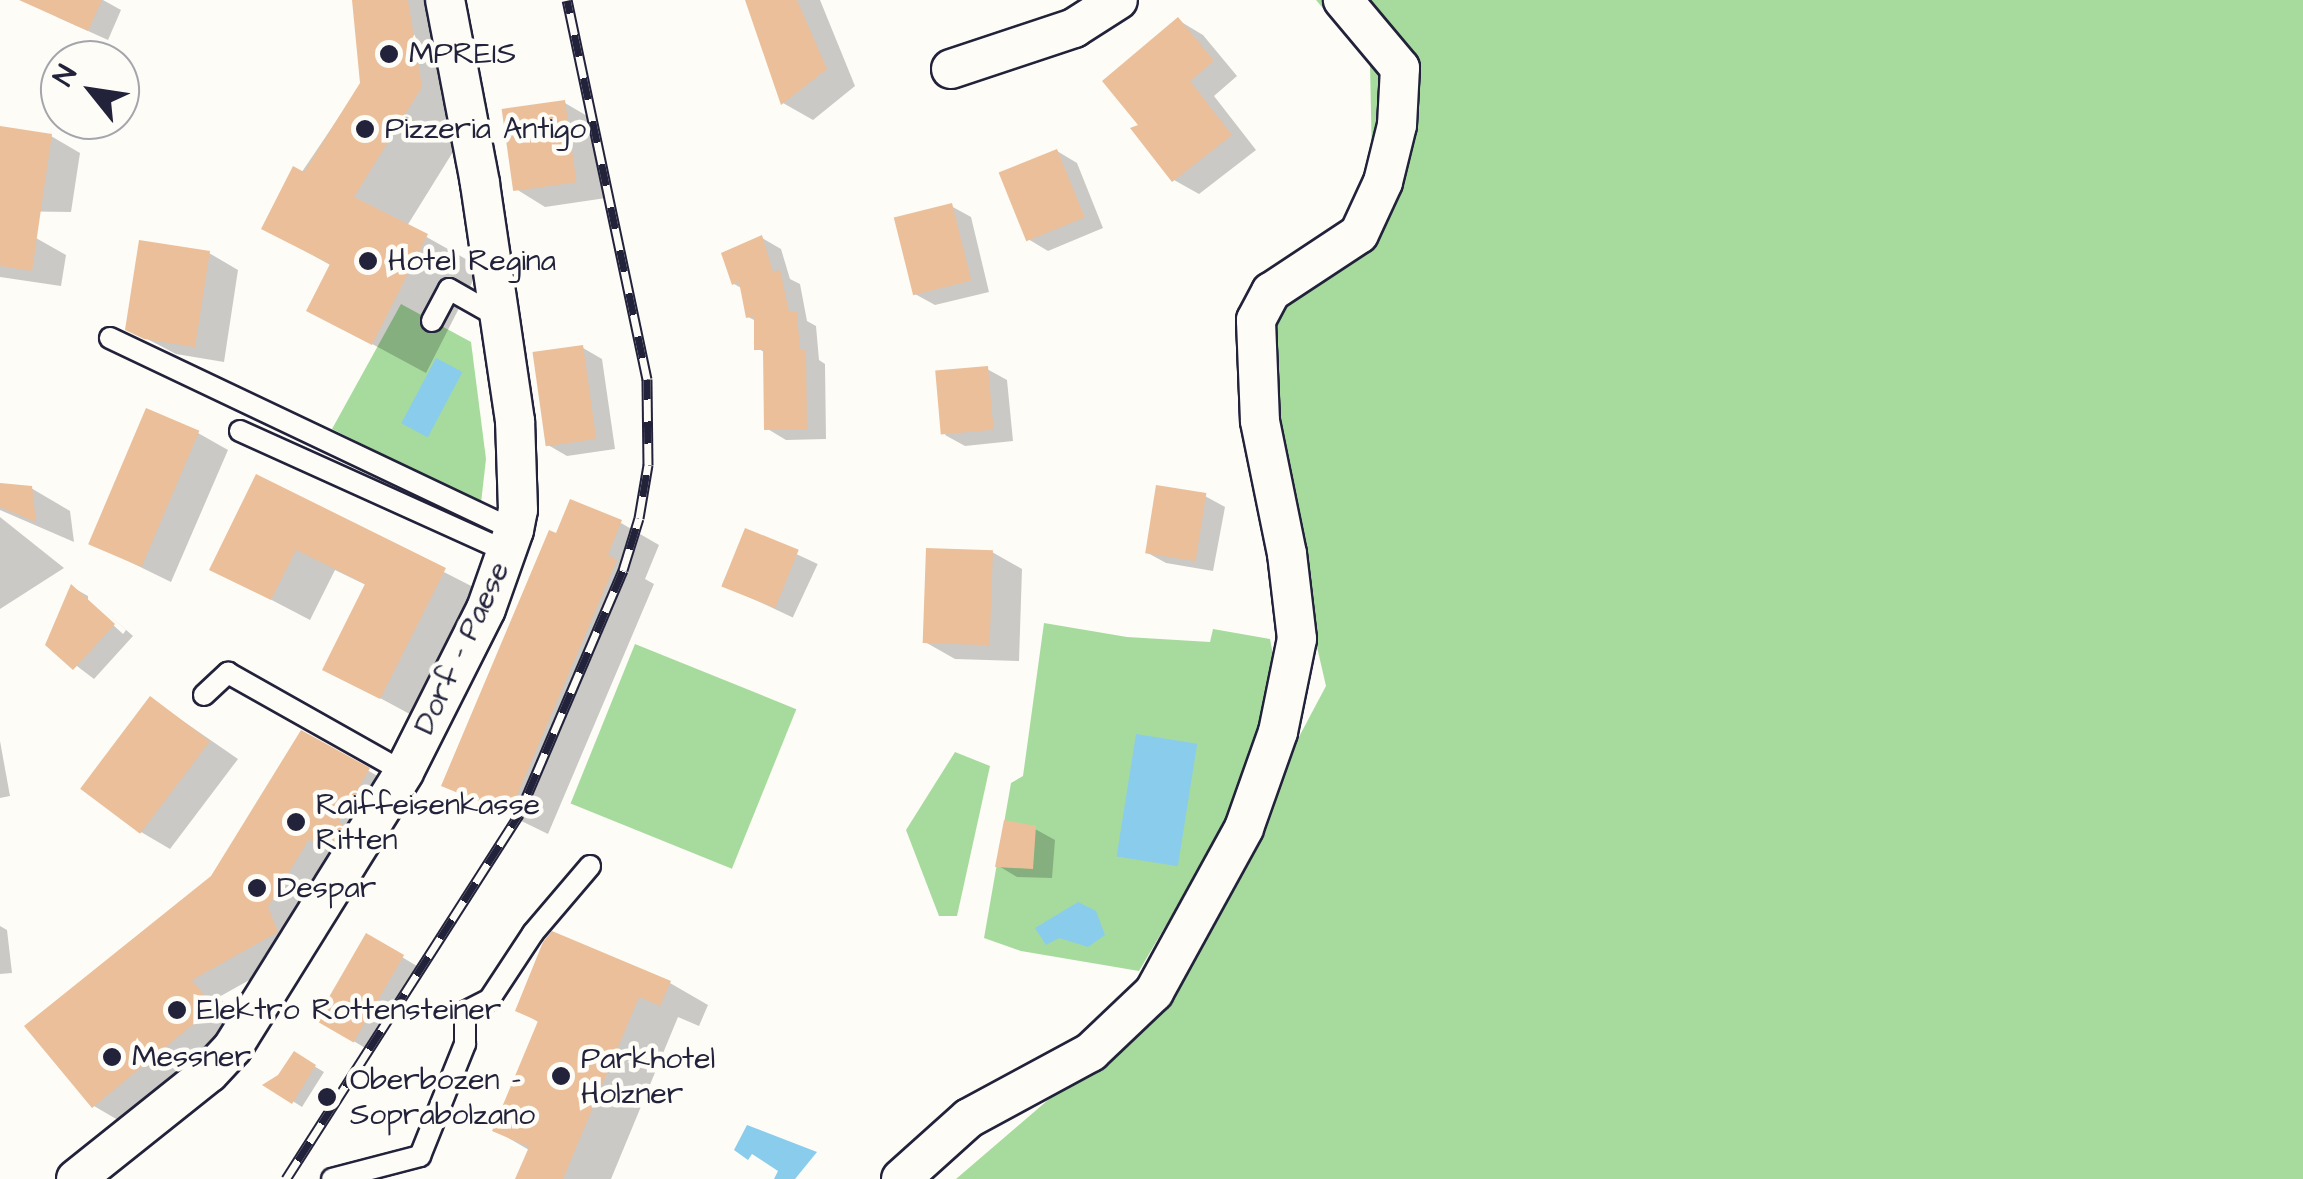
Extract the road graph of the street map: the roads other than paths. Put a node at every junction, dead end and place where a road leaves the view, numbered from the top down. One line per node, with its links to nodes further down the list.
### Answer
1 (445, 0): 5 (street, Dorf - Paese)
2 (1118, 0): 4 (street)
3 (1344, 0): 15 (street)
4 (951, 70)
5 (500, 318): 6 (lane); 9 (street, Dorf - Paese)
6 (432, 321)
7 (110, 338): 9 (lane)
8 (240, 430): 9 (lane)
9 (510, 540): 11 (street, Dorf - Paese)
10 (204, 696): 11 (lane)
11 (404, 772): 13 (street, Dorf - Paese)
12 (590, 866): 14 (lane)
13 (76, 1179)
14 (332, 1179)
15 (901, 1179)

